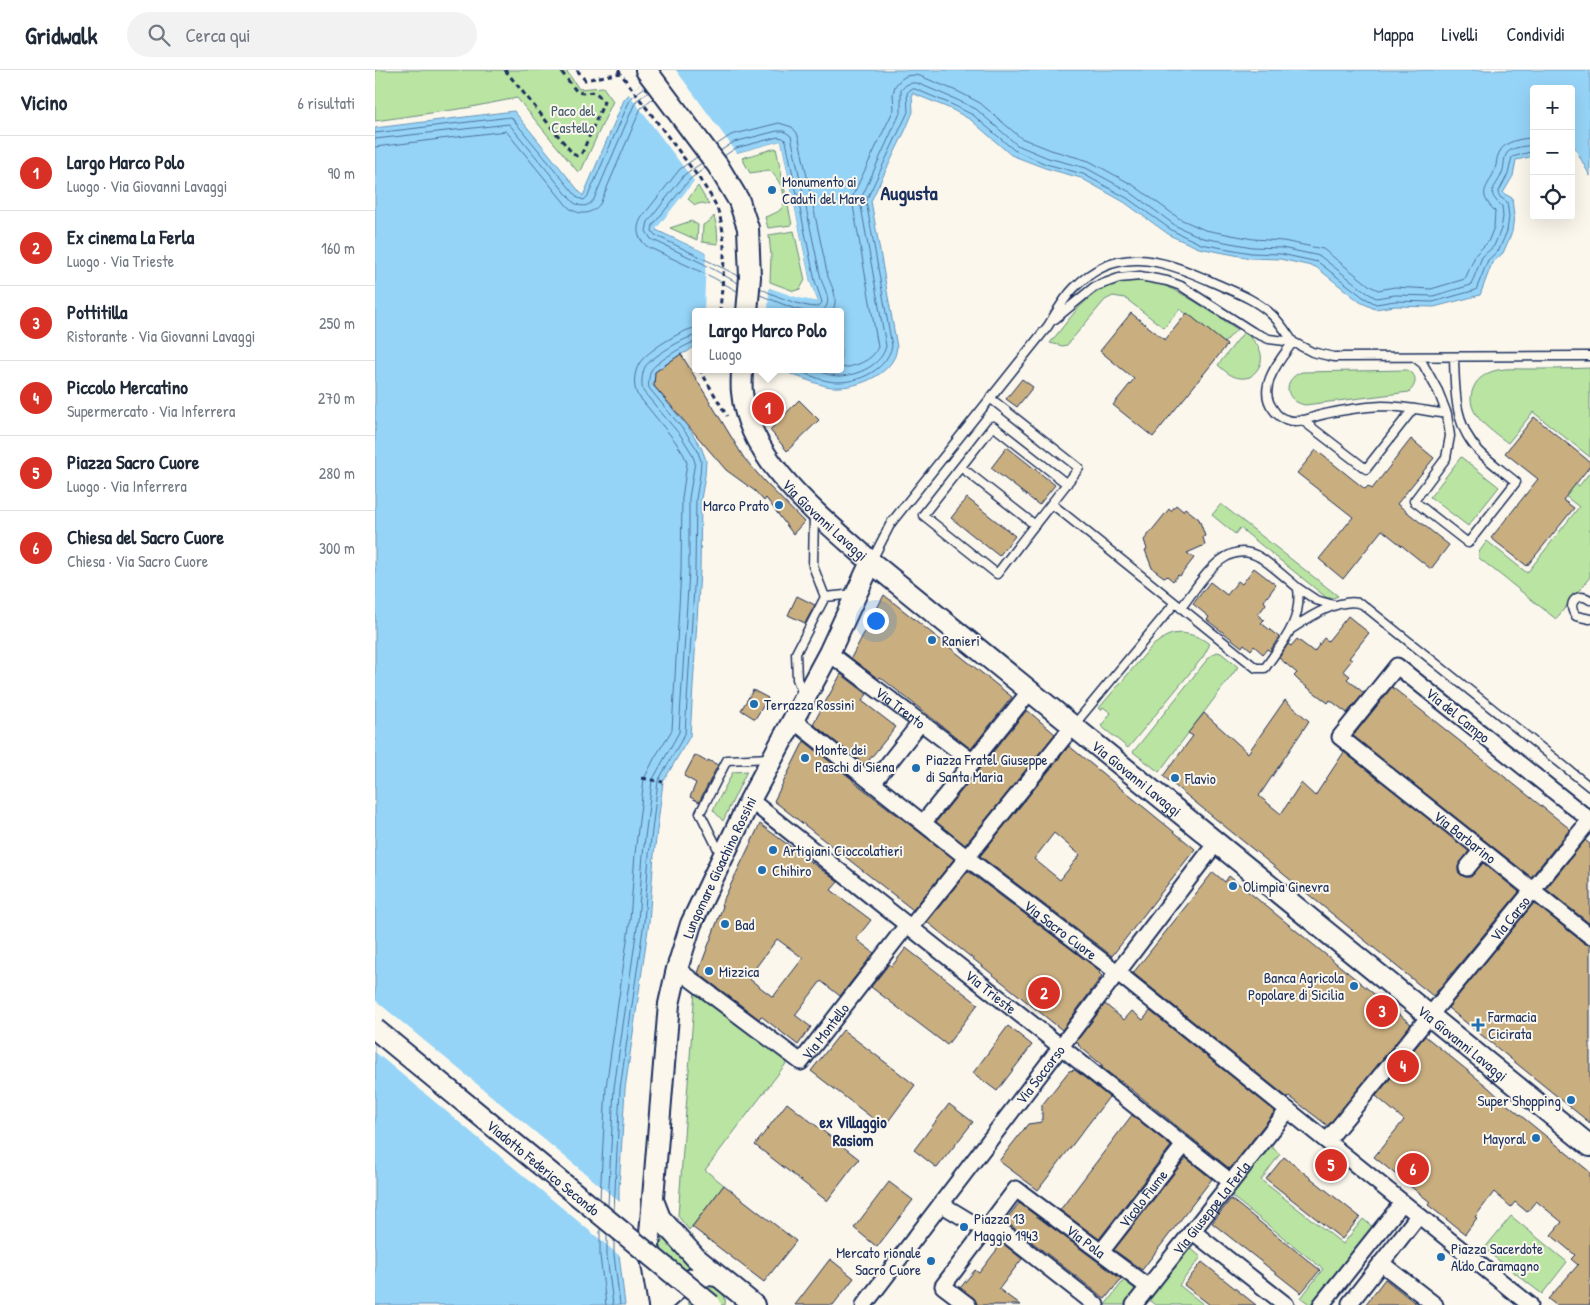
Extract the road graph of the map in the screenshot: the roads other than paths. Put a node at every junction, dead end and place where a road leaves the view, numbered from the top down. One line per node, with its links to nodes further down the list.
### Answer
1 (649, 72): 2 (main road)
2 (747, 308)
3 (1048, 326): 4 (lane); 4 (lane); 9 (lane)
4 (1293, 342): 6 (lane); 12 (lane)
5 (1590, 356): 7 (lane)
6 (1413, 357): 7 (lane); 11 (lane)
7 (1454, 357): 11 (lane)
8 (742, 373): 16 (main road, Via Giovanni Lavaggi)
9 (990, 398): 14 (lane); 18 (lane)
10 (1413, 409): 11 (lane); 12 (lane); 12 (lane)
11 (1447, 414)
12 (1302, 420)
13 (961, 467): 14 (lane); 17 (lane); 17 (lane)
14 (1067, 484): 15 (lane)
15 (1052, 504): 17 (lane); 24 (lane)
16 (813, 510): 18 (main road, Via Giovanni Lavaggi); 21 (lane)
17 (1035, 525)
18 (871, 562): 20 (main road, Lungomare Gioachino Rossini); 28 (main road, Via Giovanni Lavaggi)
19 (1298, 588): 23 (lane); 24 (lane); 26 (lane)
20 (857, 594): 21 (lane); 27 (main road, Lungomare Gioachino Rossini)
21 (825, 597): 29 (lane)
22 (1590, 600): 25 (lane)
23 (1338, 605): 26 (lane); 37 (lane)
24 (1178, 606): 26 (lane); 32 (lane)
25 (1590, 619)
26 (1293, 628)
27 (829, 653): 29 (main road, Lungomare Gioachino Rossini); 31 (street, Via Trento)
28 (1030, 691): 32 (main road, Via Giovanni Lavaggi); 35 (street)
29 (805, 698): 30 (main road, Lungomare Gioachino Rossini)
30 (793, 720): 34 (main road, Lungomare Gioachino Rossini); 36 (street, Via Sacro Cuore)
31 (921, 722): 35 (street, Via Trento); 36 (street)
32 (1073, 726): 41 (main road, Via Giovanni Lavaggi); 44 (street, Via Montello)
33 (1340, 737): 39 (street, Via del Campo); 42 (street, Via Barbarino)
34 (773, 758): 38 (main road, Lungomare Gioachino Rossini); 43 (lane)
35 (973, 762): 40 (street)
36 (873, 783): 40 (street, Via Sacro Cuore)
37 (1590, 787)
38 (750, 800): 43 (main road, Lungomare Gioachino Rossini); 47 (street, Via Trieste)
39 (1590, 820): 46 (street, Via Carso)
40 (923, 823): 44 (street, Via Sacro Cuore)
41 (1216, 843): 50 (street, Via Soccorso); 51 (main road, Via Giovanni Lavaggi)
42 (1482, 850): 45 (street); 46 (street, Via Barbarino)
43 (722, 857): 49 (main road, Lungomare Gioachino Rossini)
44 (967, 858): 47 (street, Via Montello); 50 (street, Via Sacro Cuore)
45 (1467, 868)
46 (1532, 890): 48 (street, Via Barbarino); 51 (street, Via Carso)
47 (909, 926): 49 (street, Via Montello); 53 (street, Via Trieste)
48 (1590, 936)
49 (677, 969): 59 (main road, Lungomare Gioachino Rossini)
50 (1118, 973): 53 (street, Via Soccorso); 54 (street, Via Sacro Cuore)
51 (1428, 1016): 55 (street, Via Carso); 57 (main road, Via Giovanni Lavaggi)
52 (375, 1029): 73 (main road, Viadotto Federico Secondo, bridge)
53 (1061, 1047): 56 (street, Via Trieste); 61 (street, Via Soccorso)
54 (1288, 1110): 55 (street, Via Sacro Cuore); 58 (street, Via Giuseppe La Ferla)
55 (1327, 1141): 60 (street, Via Sacro Cuore)
56 (1184, 1145): 58 (street, Via Trieste); 65 (street, Vicolo Fiume)
57 (1590, 1146)
58 (1231, 1182): 64 (street, Via Giuseppe La Ferla)
59 (652, 1200): 68 (main road); 70 (main road, Lungomare Gioachino Rossini)
60 (1402, 1203): 62 (street); 69 (street)
61 (941, 1204): 63 (street); 75 (street, Via Soccorso)
62 (1418, 1216): 66 (street); 81 (street)
63 (987, 1228): 65 (street, Via Pola); 71 (street); 76 (street)
64 (1192, 1231): 67 (street, Via Giuseppe La Ferla); 78 (street)
65 (1101, 1252): 67 (street, Via Pola)
66 (1381, 1263): 72 (street); 80 (street)
67 (1148, 1287): 77 (street, Via Giuseppe La Ferla)
68 (727, 1289): 70 (main road); 74 (main road)
69 (1333, 1290): 72 (street); 79 (street)
70 (668, 1302)
71 (1090, 1303)
72 (1351, 1304)
73 (711, 1305)
74 (755, 1305)
75 (864, 1305)
76 (968, 1305)
77 (1134, 1305)
78 (1286, 1305)
79 (1321, 1305)
80 (1435, 1305)
81 (1530, 1305)

